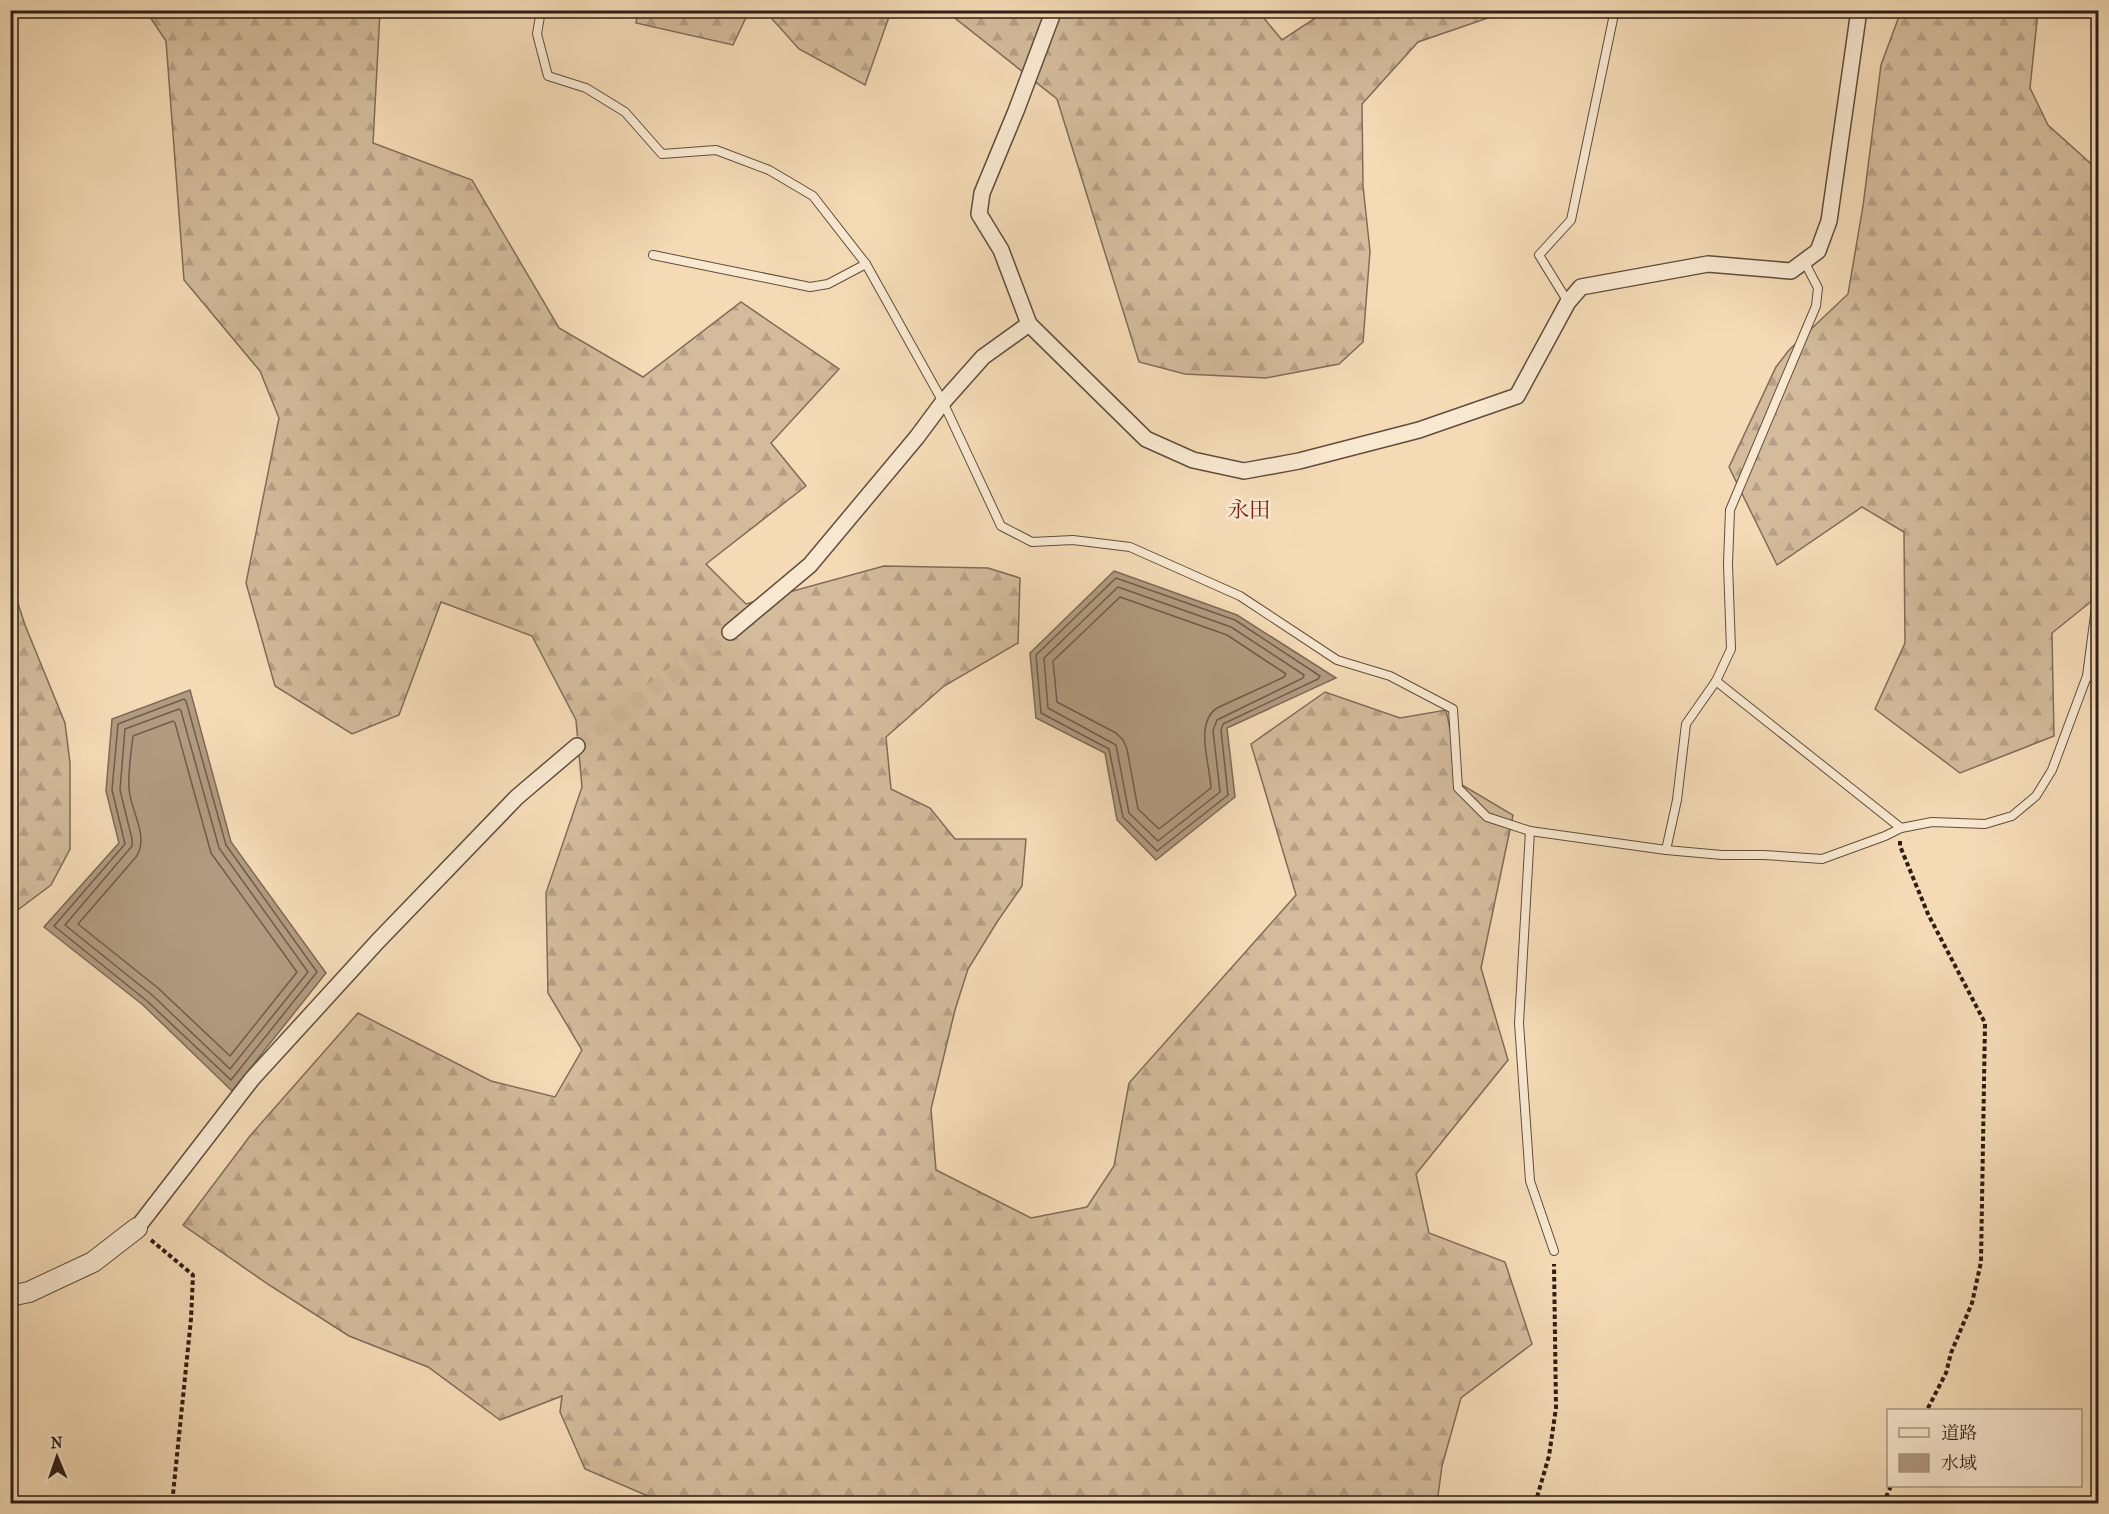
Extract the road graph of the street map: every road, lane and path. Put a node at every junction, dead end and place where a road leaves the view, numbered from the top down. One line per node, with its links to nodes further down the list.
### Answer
1 (541, 10): 7 (lane)
2 (1054, 10): 9 (street)
3 (1613, 10): 8 (lane)
4 (1859, 10): 6 (street)
5 (653, 255): 7 (lane)
6 (1804, 261): 8 (street); 15 (lane)
7 (866, 264): 10 (lane)
8 (1568, 302): 9 (street)
9 (1029, 324): 10 (street)
10 (943, 402): 12 (street); 18 (lane)
11 (2098, 592): 13 (lane)
12 (730, 632)
13 (2087, 676): 14 (lane); 17 (lane)
14 (2098, 679)
15 (1716, 681): 17 (lane); 19 (lane)
16 (577, 746): 20 (street)
17 (1901, 828): 19 (lane); 23 (path)
18 (1530, 831): 19 (lane); 21 (lane)
19 (1666, 850)
20 (137, 1228): 22 (street); 25 (path)
21 (1554, 1251): 26 (path)
22 (10, 1296)
23 (1928, 1409)
24 (1890, 1487): 27 (path)
25 (172, 1503)
26 (1535, 1503)
27 (1882, 1503)

